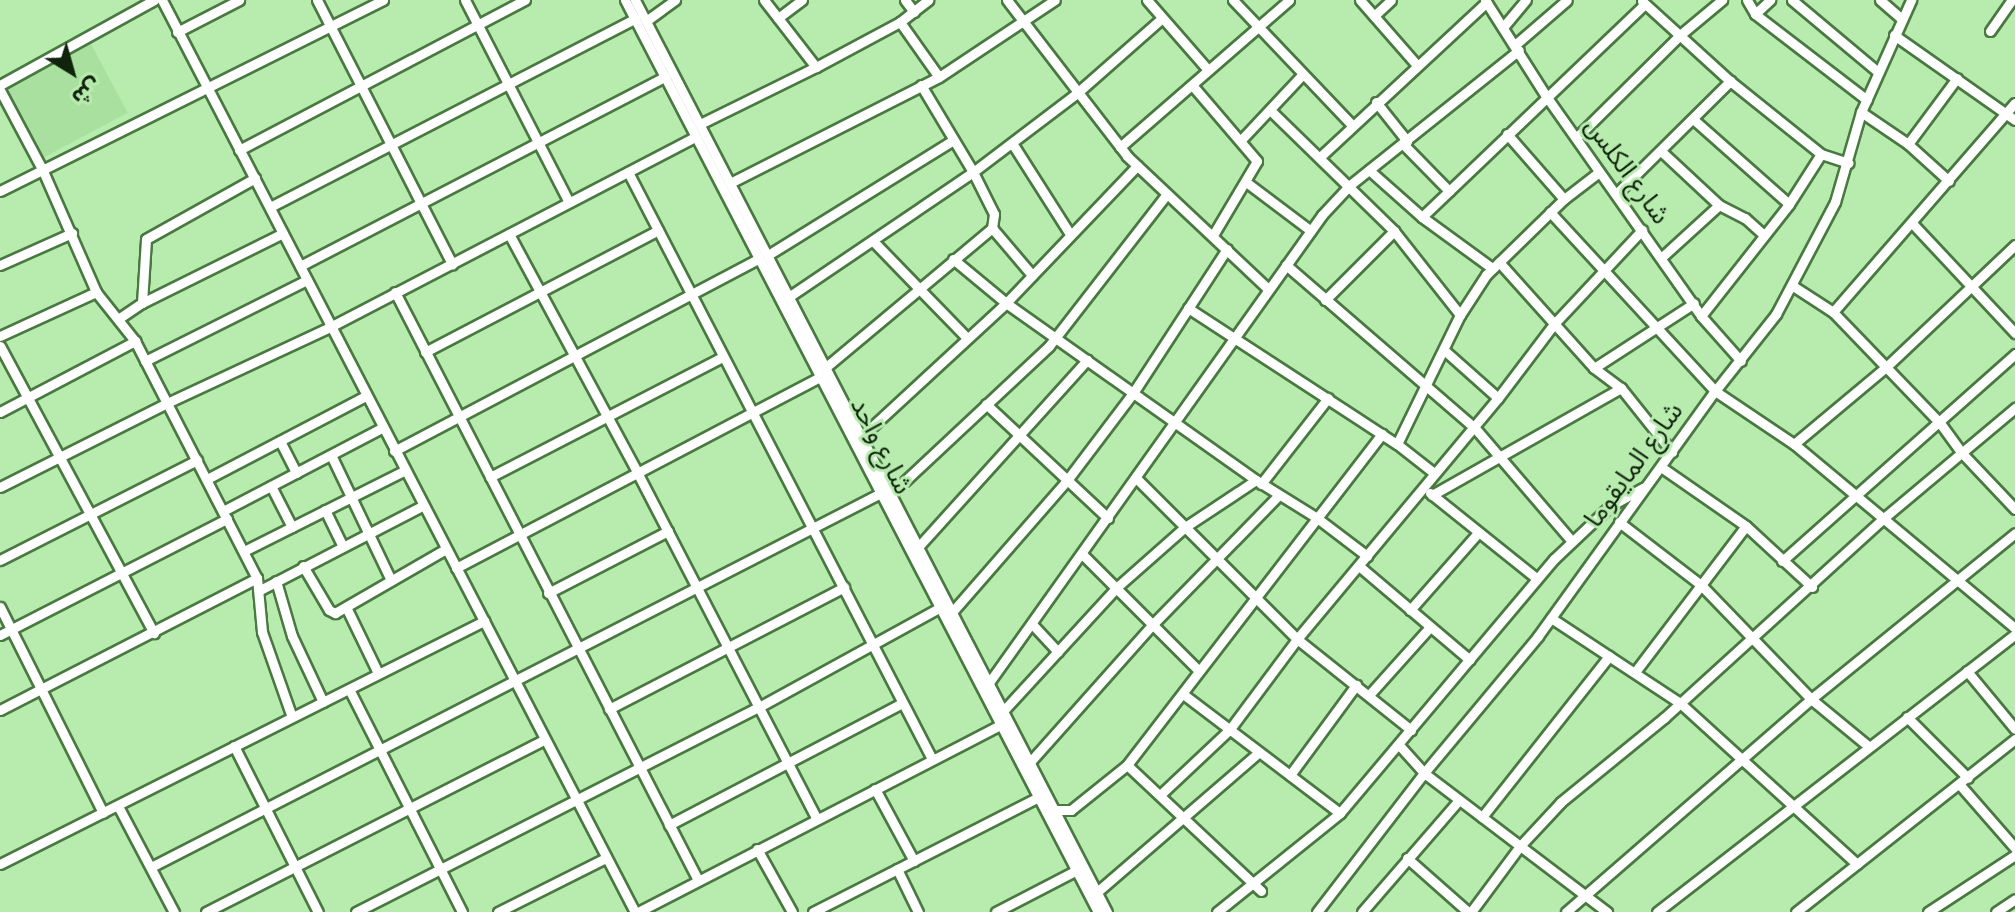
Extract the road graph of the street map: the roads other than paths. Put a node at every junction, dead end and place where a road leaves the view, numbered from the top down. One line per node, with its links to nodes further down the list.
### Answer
1 (154, 0): 65 (street)
2 (162, 0): 48 (street)
3 (239, 0): 48 (street)
4 (317, 0): 46 (street)
5 (383, 0): 46 (street)
6 (465, 0): 43 (street)
7 (525, 0): 43 (street)
8 (625, 0): 39 (street, شارع واحد)
9 (635, 0): 40 (street, شارع واحد)
10 (675, 0): 40 (street)
11 (764, 0): 36 (street)
12 (802, 0): 36 (street)
13 (905, 0): 33 (street)
14 (928, 0): 33 (street)
15 (1007, 0): 42 (street)
16 (1055, 0): 42 (street)
17 (1147, 0): 37 (street)
18 (1233, 0): 44 (street)
19 (1289, 0): 44 (street)
20 (1360, 0): 35 (street)
21 (1391, 0): 35 (street)
22 (1526, 0): 45 (street)
23 (1567, 0): 51 (street)
24 (1722, 0): 49 (street)
25 (1747, 0): 34 (street)
26 (1770, 0): 34 (street)
27 (1792, 0): 55 (street)
28 (1880, 0): 38 (street)
29 (1911, 0): 38 (street, شارع المايقوما)
30 (2012, 0): 47 (street)
31 (1486, 1): 45 (street, شارع الكلس); 52 (street)
32 (1643, 2): 49 (street); 69 (street)
33 (914, 12): 41 (street)
34 (1755, 14): 70 (street)
35 (1374, 16): 52 (street)
36 (778, 18): 53 (street)
37 (1162, 18): 54 (street); 68 (street)
38 (1901, 18): 50 (street, شارع المايقوما)
39 (635, 19): 57 (street, شارع واحد); 61 (street)
40 (646, 21): 67 (street, شارع واحد)
41 (900, 22): 53 (street); 58 (street)
42 (1023, 23): 58 (street); 68 (street)
43 (477, 24): 61 (street); 64 (street)
44 (1259, 26): 54 (street); 56 (street)
45 (1504, 26): 51 (street, شارع الكلس)
46 (331, 28): 64 (street); 66 (street)
47 (1990, 31)
48 (177, 32): 66 (street)
49 (1680, 35): 60 (street); 82 (street)
50 (1894, 35): 55 (street, شارع المايقوما); 59 (street)
51 (1517, 47): 69 (street, شارع الكلس); 87 (street)
52 (1417, 65): 71 (street)
53 (816, 67): 78 (street)
54 (1208, 70): 63 (street)
55 (1878, 72): 70 (street, شارع المايقوما)
56 (1302, 75): 74 (street); 79 (street)
57 (665, 77): 67 (street, شارع واحد); 85 (street)
58 (939, 77): 62 (street)
59 (1957, 78): 76 (street); 89 (street)
60 (1730, 81): 77 (street); 93 (street)
61 (508, 85): 85 (street); 88 (street)
62 (921, 85): 84 (street); 105 (street)
63 (1192, 85): 83 (street); 90 (street)
64 (361, 86): 88 (street); 91 (street)
65 (0, 87): 73 (street)
66 (207, 88): 91 (street); 98 (street)
67 (676, 88): 78 (street, شارع واحد); 81 (street, شارع واحد)
68 (1077, 93): 86 (street); 90 (street)
69 (1546, 96): 80 (street); 82 (street, شارع الكلس)
70 (1867, 100): 75 (street, شارع المايقوما)
71 (1376, 102): 79 (street); 87 (street)
72 (2015, 103): 76 (street)
73 (4, 108): 98 (street)
74 (1270, 110): 83 (street); 94 (street)
75 (1861, 112): 89 (street); 95 (street, شارع المايقوما)
76 (2011, 116): 103 (street)
77 (1693, 119): 92 (street); 114 (street)
78 (700, 124): 105 (street, شارع واحد)
79 (1352, 125): 94 (street)
80 (1507, 134): 108 (street); 111 (street)
81 (695, 137): 99 (street); 134 (street, شارع واحد)
82 (1576, 138): 101 (street, شارع الكلس)
83 (1241, 140): 104 (street)
84 (952, 141): 100 (street); 134 (street)
85 (539, 143): 112 (street); 113 (street)
86 (1012, 143): 100 (street); 128 (street)
87 (1405, 143): 97 (street); 108 (street)
88 (392, 144): 113 (street); 116 (street)
89 (1908, 144): 103 (street)
90 (1120, 147): 96 (street)
91 (239, 150): 102 (street)
92 (1661, 151): 110 (street); 115 (street)
93 (1821, 154): 95 (street); 114 (street)
94 (1321, 156): 106 (street)
95 (1849, 163): 145 (street, شارع المايقوما)
96 (1137, 166): 109 (street); 128 (street)
97 (1369, 170): 106 (street); 118 (street)
98 (43, 171): 107 (street); 125 (street)
99 (628, 172): 112 (street); 121 (street)
100 (973, 172): 120 (street); 131 (street)
101 (1599, 172): 110 (street, شارع الكلس); 111 (street)
102 (255, 178): 116 (street); 155 (street)
103 (1949, 181): 119 (street)
104 (1246, 182): 123 (street); 129 (street)
105 (730, 183): 134 (street, شارع واحد)
106 (1350, 185): 123 (street); 124 (street)
107 (0, 191)
108 (1449, 191): 118 (street)
109 (1167, 194): 129 (street); 169 (street)
110 (1616, 194): 122 (street, شارع الكلس)
111 (1564, 199): 117 (street)
112 (569, 202): 127 (street)
113 (423, 204): 137 (street); 141 (street)
114 (1789, 204): 130 (street)
115 (1719, 205): 130 (street); 135 (street)
116 (270, 207): 126 (street)
117 (1550, 212): 140 (street); 142 (street)
118 (1422, 217): 140 (street)
119 (1912, 223): 146 (street); 159 (street)
120 (992, 228): 136 (street); 143 (street)
121 (658, 230): 151 (street); 152 (street)
122 (1642, 230): 135 (street, شارع الكلس); 142 (street)
123 (1311, 231): 139 (street)
124 (1394, 231): 154 (street); 160 (street)
125 (72, 233): 138 (street); 149 (street)
126 (283, 233): 141 (street); 155 (street)
127 (509, 234): 137 (street); 151 (street)
128 (1070, 234): 143 (street)
129 (1213, 235): 133 (street)
130 (1764, 235): 161 (street)
131 (873, 241): 147 (street); 153 (street)
132 (2015, 245): 146 (street)
133 (1227, 249): 148 (street); 158 (street)
134 (763, 257): 152 (street); 153 (street, شارع واحد); 184 (street, شارع واحد)
135 (1662, 257): 157 (street, شارع الكلس)
136 (953, 259): 147 (street); 156 (street)
137 (452, 264): 150 (street)
138 (0, 265)
139 (1286, 265): 148 (street); 154 (street)
140 (1496, 265): 160 (street); 163 (street)
141 (300, 266): 144 (street)
142 (1603, 270): 163 (street); 165 (street)
143 (1032, 275): 156 (street)
144 (307, 280): 164 (street); 179 (street)
145 (1793, 286): 159 (street); 180 (street, شارع المايقوما)
146 (1970, 287): 166 (street); 183 (street)
147 (917, 288): 168 (street); 181 (street)
148 (1268, 289): 170 (street)
149 (96, 292): 162 (street); 167 (street)
150 (395, 292): 164 (street); 174 (street)
151 (541, 293): 174 (street); 176 (street)
152 (693, 293): 176 (street); 177 (street)
153 (790, 296): 181 (street, شارع واحد)
154 (1325, 300): 185 (street)
155 (142, 303): 162 (street)
156 (1006, 303): 168 (street); 169 (street)
157 (1694, 303): 161 (street, شارع الكلس); 165 (street)
158 (1188, 308): 170 (street); 189 (street)
159 (1833, 312): 183 (street)
160 (1460, 315): 173 (street)
161 (1701, 316): 180 (street, شارع الكلس)
162 (118, 319): 171 (street)
163 (1554, 324): 182 (street); 193 (street)
164 (332, 326): 190 (street); 194 (street)
165 (1655, 326): 182 (street); 188 (street)
166 (2015, 333)
167 (0, 336)
168 (967, 338): 207 (street)
169 (1056, 338): 178 (street); 195 (street)
170 (1235, 338): 192 (street); 201 (street)
171 (135, 341): 179 (street); 191 (street)
172 (0, 346): 191 (street)
173 (1444, 350): 185 (street); 193 (street)
174 (425, 352): 199 (street)
175 (2015, 354): 202 (street)
176 (574, 357): 199 (street); 200 (street)
177 (722, 357): 198 (street); 200 (street)
178 (1087, 360): 189 (street); 205 (street)
179 (145, 361): 194 (street)
180 (1741, 361): 188 (street, شارع المايقوما)
181 (826, 367): 186 (street, شارع واحد)
182 (1594, 368): 187 (street)
183 (1885, 368): 202 (street); 210 (street)
184 (820, 377): 186 (street, شارع واحد); 198 (street)
185 (1427, 385): 203 (street); 209 (street)
186 (831, 386): 207 (street, شارع واحد); 233 (street, شارع واحد)
187 (1621, 388): 213 (street); 214 (street)
188 (1715, 391): 210 (street); 213 (street, شارع المايقوما)
189 (1133, 393): 201 (street); 225 (street)
190 (366, 396): 204 (street); 208 (street)
191 (27, 398): 197 (street); 216 (street)
192 (1328, 398): 206 (street); 227 (street)
193 (1498, 398): 203 (street)
194 (167, 403): 216 (street); 217 (street)
195 (986, 404): 205 (street); 233 (street)
196 (2015, 408): 212 (street)
197 (0, 412)
198 (751, 414): 222 (street); 250 (street)
199 (459, 416): 211 (street); 223 (street)
200 (607, 418): 222 (street); 223 (street)
201 (1178, 423): 226 (street); 227 (street)
202 (1940, 423): 212 (street); 234 (street)
203 (1474, 427): 214 (street); 220 (street)
204 (382, 428): 211 (street); 215 (street)
205 (1020, 434): 225 (street); 258 (street)
206 (1382, 434): 209 (street); 245 (street)
207 (862, 436): 233 (street, شارع واحد)
208 (280, 441): 221 (street); 224 (street)
209 (1397, 444): 220 (street)
210 (1794, 444): 234 (street)
211 (394, 451): 219 (street)
212 (1960, 451): 239 (street); 243 (street)
213 (1672, 452): 218 (street, شارع المايقوما)
214 (1499, 454): 228 (street); 256 (street)
215 (331, 455): 221 (street); 237 (street)
216 (58, 458): 230 (street); 241 (street)
217 (197, 460): 224 (street); 241 (street)
218 (1661, 467): 232 (street, شارع المايقوما); 247 (street)
219 (404, 471): 237 (street); 238 (street)
220 (1436, 471): 228 (street); 231 (street)
221 (296, 473): 229 (street)
222 (638, 474): 251 (street); 255 (street)
223 (490, 477): 255 (street)
224 (207, 479): 242 (street)
225 (1068, 479): 244 (street); 287 (street)
226 (1137, 479): 244 (street); 249 (street)
227 (1258, 482): 235 (street); 249 (street)
228 (1450, 484): 236 (street)
229 (271, 486): 242 (street); 248 (street)
230 (0, 487)
231 (1423, 487): 236 (street); 262 (street)
232 (1646, 487): 246 (street, شارع المايقوما); 256 (street)
233 (886, 493): 250 (street); 258 (street, شارع واحد); 285 (street, شارع واحد)
234 (1856, 494): 243 (street); 265 (street)
235 (1279, 495): 245 (street); 263 (street)
236 (1432, 495): 253 (street)
237 (351, 497): 240 (street); 252 (street)
238 (422, 506): 252 (street); 259 (street)
239 (2015, 509)
240 (325, 510): 248 (street); 257 (street)
241 (89, 515): 264 (street); 269 (street)
242 (225, 515): 260 (street); 269 (street)
243 (1885, 517): 273 (street); 277 (street)
244 (1108, 518): 261 (street)
245 (1317, 518): 262 (street); 282 (street)
246 (1619, 522): 275 (street); 288 (street, شارع المايقوما)
247 (1746, 526): 265 (street); 275 (street)
248 (292, 527): 260 (street)
249 (1185, 527): 263 (street); 278 (street)
250 (813, 530): 276 (street); 280 (street)
251 (668, 531): 280 (street); 281 (street)
252 (368, 532): 257 (street); 272 (street)
253 (1478, 533): 271 (street); 286 (street)
254 (2015, 533): 273 (street)
255 (518, 536): 268 (street); 281 (street)
256 (1571, 540): 271 (street)
257 (342, 545): 266 (street)
258 (919, 546): 287 (street, شارع واحد)
259 (446, 549): 268 (street); 272 (street)
260 (244, 551): 270 (street)
261 (1082, 554): 278 (street); 290 (street)
262 (1367, 556): 267 (street)
263 (1214, 558): 282 (street); 291 (street)
264 (0, 560)
265 (1782, 561): 277 (street)
266 (303, 566): 274 (street); 284 (street)
267 (1359, 566): 286 (street); 298 (street)
268 (456, 568): 289 (street)
269 (120, 574): 294 (street); 295 (street)
270 (257, 578): 279 (street); 295 (street)
271 (1536, 578): 305 (street)
272 (391, 580): 284 (street)
273 (1958, 580): 293 (street); 317 (street)
274 (276, 581): 279 (street); 318 (street)
275 (1701, 585): 299 (street); 308 (street)
276 (844, 587): 300 (street); 301 (street)
277 (1812, 587): 299 (street)
278 (1116, 588): 291 (street); 303 (street)
279 (260, 590): 325 (street)
280 (698, 590): 301 (street); 302 (street)
281 (548, 593): 302 (street)
282 (1254, 599): 298 (street); 306 (street)
283 (0, 607): 294 (street)
284 (346, 607): 309 (street)
285 (941, 607): 300 (street); 312 (street, شارع واحد)
286 (1410, 610): 292 (street)
287 (953, 611): 312 (street, شارع واحد)
288 (1551, 618): 304 (street); 345 (street, شارع المايقوما)
289 (484, 621): 309 (street); 310 (street)
290 (1032, 624): 303 (street); 312 (street)
291 (1153, 624): 306 (street); 342 (street)
292 (1430, 627): 305 (street); 316 (street)
293 (2015, 628)
294 (11, 630): 297 (street); 314 (street)
295 (154, 633): 314 (street)
296 (2015, 634): 307 (street)
297 (0, 635)
298 (1297, 639): 311 (street); 328 (street)
299 (1753, 639): 317 (street); 320 (street)
300 (873, 645): 319 (street); 321 (street)
301 (727, 647): 321 (street); 322 (street)
302 (577, 651): 310 (street); 322 (street)
303 (1058, 652): 324 (street)
304 (1609, 656): 308 (street); 360 (street)
305 (1470, 660): 330 (street)
306 (1199, 671): 315 (street)
307 (1967, 671): 326 (street); 329 (street)
308 (1635, 672): 320 (street)
309 (378, 673): 313 (street)
310 (514, 682): 331 (street); 336 (street)
311 (1356, 685): 316 (street); 346 (street)
312 (987, 686): 324 (street, شارع واحد); 327 (street, شارع واحد)
313 (349, 689): 318 (street); 336 (street)
314 (42, 690): 323 (street); 358 (street)
315 (1183, 694): 328 (street); 343 (street)
316 (1369, 695): 330 (street)
317 (1811, 699): 335 (street); 340 (street)
318 (323, 702): 325 (street)
319 (902, 703): 339 (street); 341 (street)
320 (1680, 703): 340 (street); 364 (street)
321 (757, 708): 341 (street); 344 (street)
322 (609, 709): 344 (street)
323 (0, 710)
324 (1004, 710): 342 (street, شارع واحد)
325 (292, 717): 334 (street)
326 (1907, 717): 335 (street); 347 (street)
327 (1001, 725): 339 (street); 349 (street, شارع واحد)
328 (1230, 729): 337 (street); 350 (street)
329 (2015, 729)
330 (1411, 730): 333 (street)
331 (544, 740): 351 (street); 355 (street)
332 (2011, 742): 338 (street); 347 (street)
333 (1399, 745): 345 (street); 359 (street)
334 (234, 746): 354 (street); 356 (street)
335 (1868, 746): 353 (street)
336 (380, 749): 355 (street); 356 (street)
337 (1259, 752): 346 (street); 362 (street)
338 (2015, 754)
339 (932, 759): 348 (street)
340 (1741, 761): 353 (street); 382 (street)
341 (786, 762): 361 (street); 363 (street)
342 (1030, 762): 349 (street, شارع واحد)
343 (1127, 765): 350 (street); 357 (street)
344 (639, 768): 351 (street); 363 (street)
345 (1424, 773): 352 (street); 399 (street, شارع المايقوما)
346 (1290, 775): 359 (street)
347 (1964, 782): 365 (street); 372 (street)
348 (875, 789): 361 (street); 370 (street)
349 (1043, 795): 357 (street, شارع واحد); 370 (street)
350 (1160, 795): 362 (street)
351 (577, 800): 368 (street); 375 (street)
352 (1459, 800): 360 (street); 369 (street)
353 (1794, 804): 372 (street); 404 (street)
354 (118, 806): 358 (street); 374 (street)
355 (410, 807): 373 (street); 375 (street)
356 (266, 808): 373 (street); 374 (street)
357 (1051, 810): 377 (street, شارع واحد); 381 (street, شارع واحد)
358 (103, 813): 371 (street)
359 (1340, 813): 379 (street)
360 (1482, 817): 364 (street)
361 (816, 818): 366 (street)
362 (1185, 818): 379 (street); 381 (street)
363 (669, 825): 378 (street)
364 (1520, 846): 382 (street); 401 (street)
365 (2015, 848)
366 (757, 849): 378 (street); 392 (street)
367 (2015, 855): 407 (street)
368 (606, 858): 390 (street); 391 (street)
369 (1407, 858): 400 (street); 401 (street)
370 (914, 861): 376 (street)
371 (0, 864)
372 (1857, 864): 384 (street)
373 (295, 865): 386 (street); 387 (street)
374 (151, 867): 385 (street)
375 (439, 867): 388 (street); 389 (street)
376 (897, 869): 393 (street); 394 (street)
377 (1077, 870): 395 (street); 396 (street, شارع واحد)
378 (698, 880): 391 (street)
379 (1254, 882): 380 (street); 398 (street)
380 (1261, 891)
381 (1097, 892): 397 (street, شارع واحد)
382 (1584, 895): 402 (street); 403 (street)
383 (2015, 899): 408 (street)
384 (1809, 902): 405 (street); 406 (street)
385 (174, 912)
386 (206, 912)
387 (318, 912)
388 (356, 912)
389 (462, 912)
390 (498, 912)
391 (636, 912)
392 (792, 912)
393 (813, 912)
394 (918, 912)
395 (996, 912)
396 (1098, 912)
397 (1107, 912)
398 (1217, 912)
399 (1317, 912)
400 (1362, 912)
401 (1470, 912)
402 (1566, 912)
403 (1607, 912)
404 (1657, 912)
405 (1796, 912)
406 (1817, 912)
407 (1928, 912)
408 (1996, 912)

